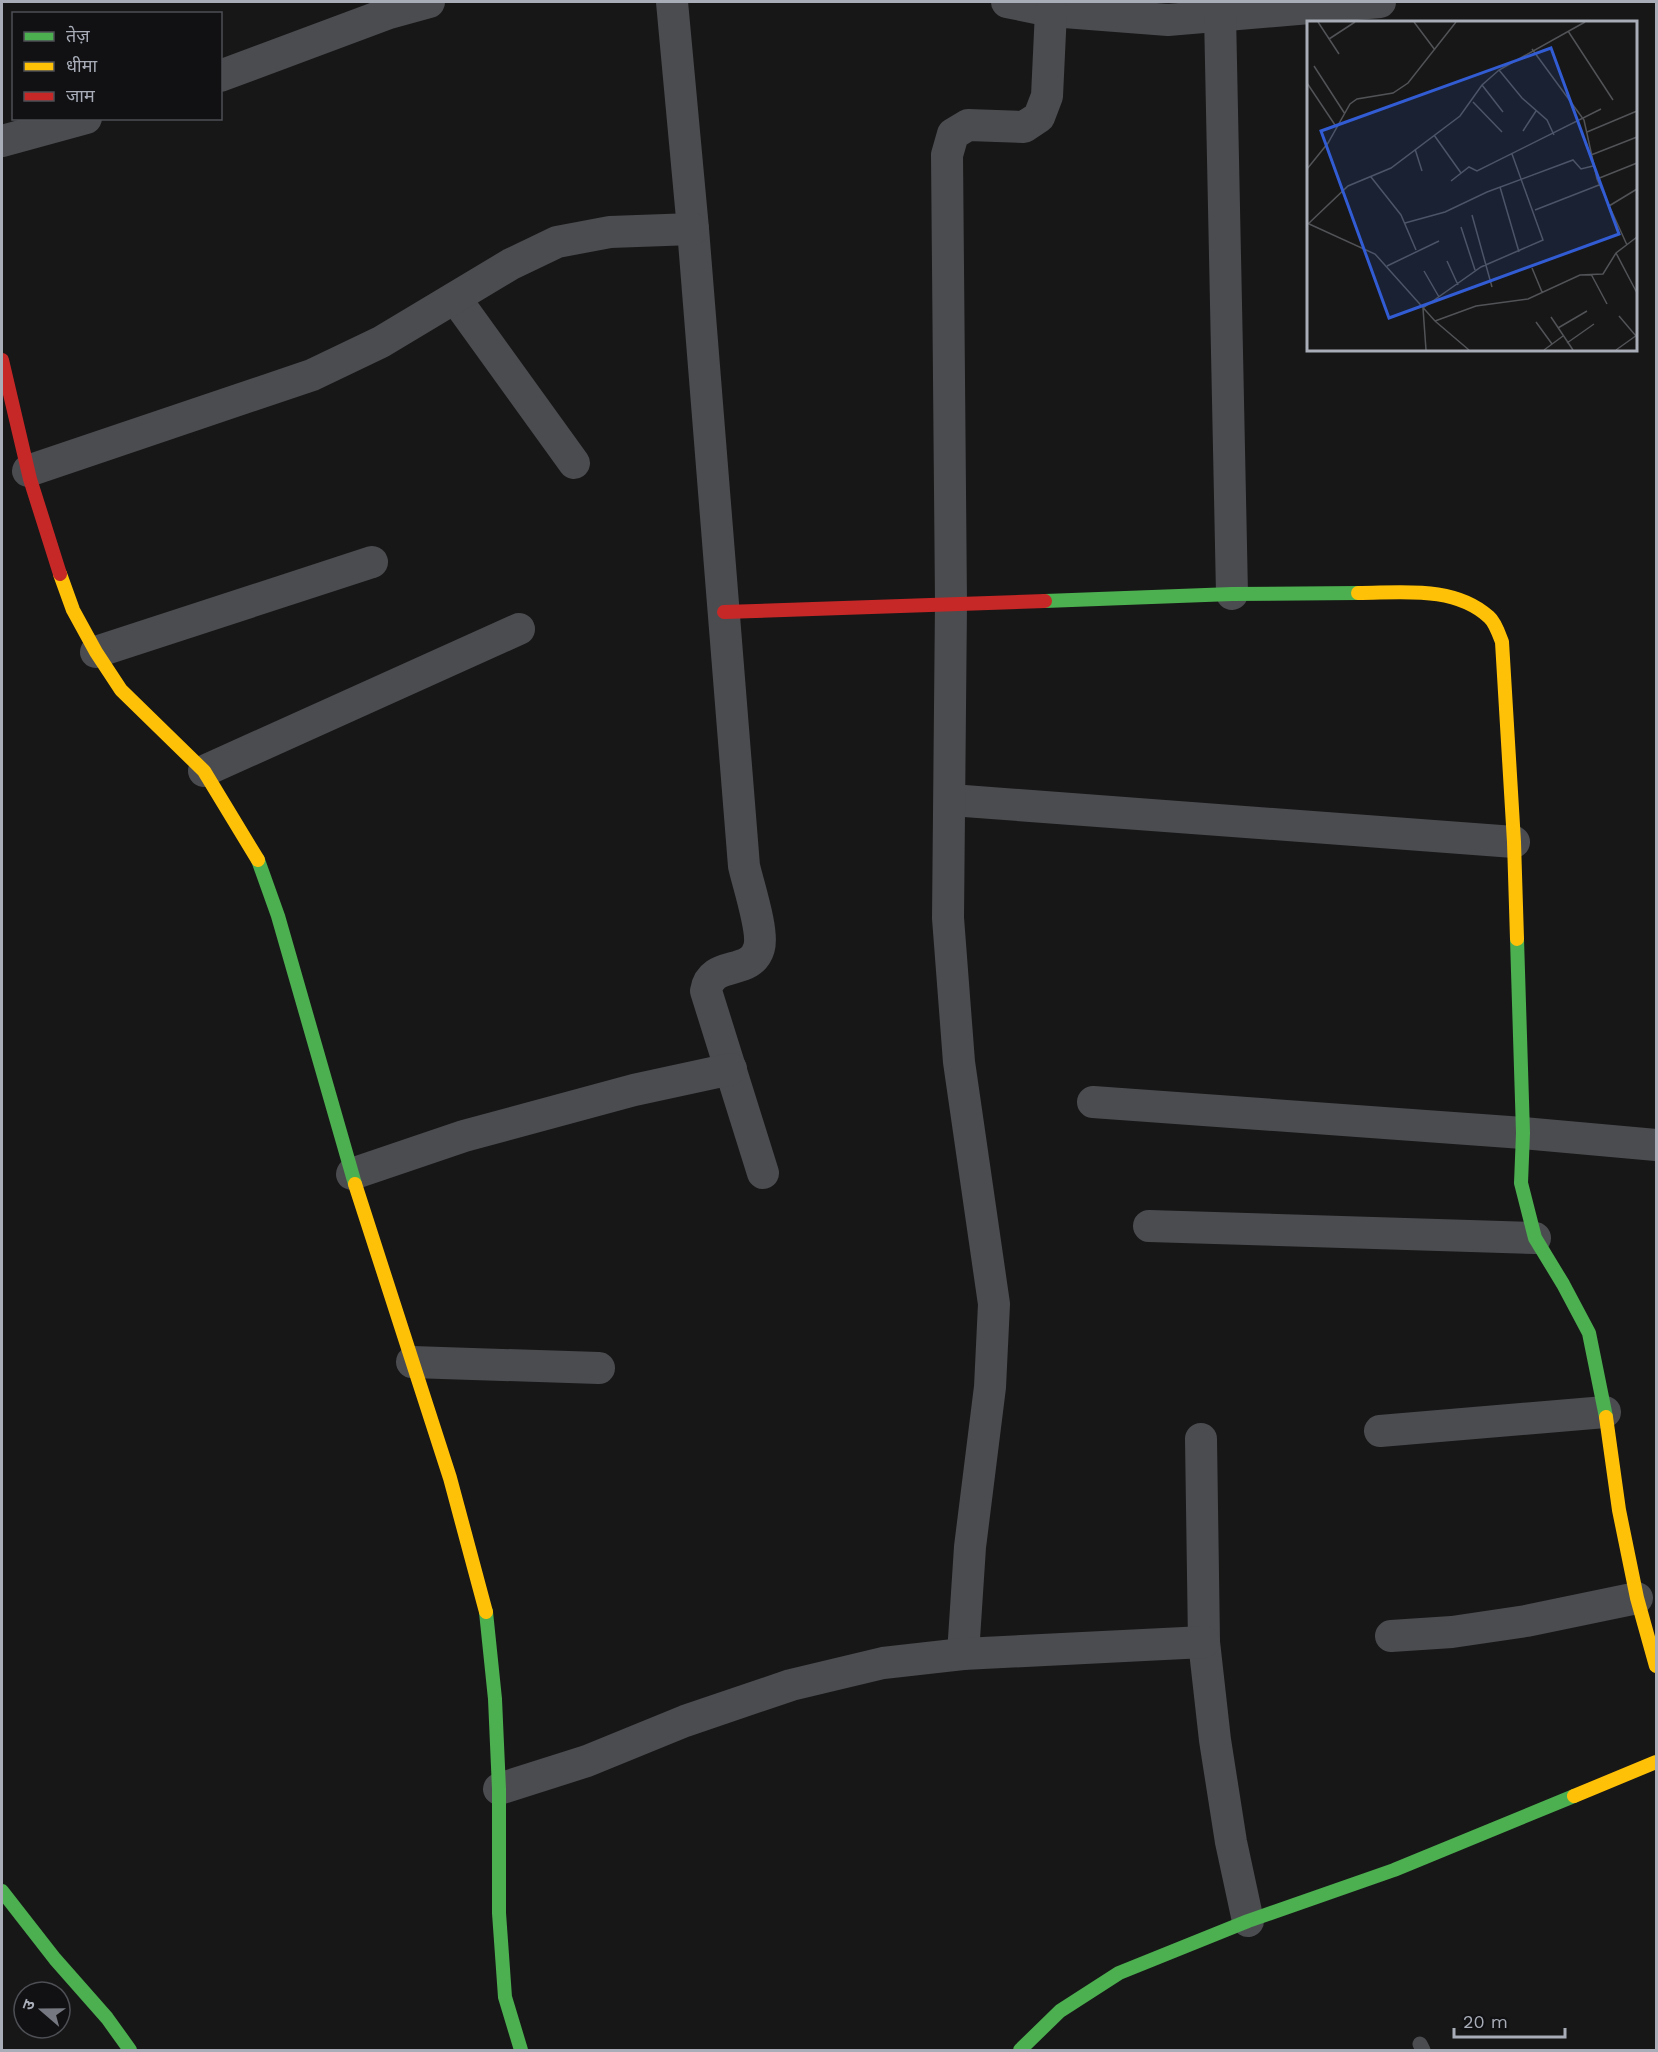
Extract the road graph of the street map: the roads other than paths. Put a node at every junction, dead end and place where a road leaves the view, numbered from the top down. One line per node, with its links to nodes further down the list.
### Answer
1 (429, 2): 8 (street)
2 (672, 2): 11 (street)
3 (1008, 2): 5 (street)
4 (1380, 2): 7 (street)
5 (1051, 11): 6 (street); 18 (street)
6 (1168, 11): 7 (street)
7 (1220, 14): 17 (street)
8 (222, 75)
9 (79, 120): 10 (street)
10 (2, 141)
11 (693, 229): 12 (street); 19 (street)
12 (455, 298): 14 (street); 15 (street)
13 (2, 360): 15 (street)
14 (574, 463)
15 (28, 471): 21 (street)
16 (372, 562): 21 (street)
17 (1232, 594): 18 (street); 24 (street)
18 (951, 603): 19 (street); 23 (street)
19 (724, 612): 25 (street)
20 (519, 629): 22 (street)
21 (96, 652): 22 (street)
22 (204, 771): 30 (street)
23 (951, 800): 24 (street); 41 (street)
24 (1514, 842): 27 (street)
25 (731, 1069): 29 (street); 30 (street)
26 (1093, 1102): 27 (street)
27 (1523, 1133): 28 (street); 32 (street)
28 (1656, 1145)
29 (763, 1173)
30 (352, 1174): 33 (street)
31 (1149, 1226): 32 (street)
32 (1535, 1238): 35 (street)
33 (412, 1362): 34 (street); 44 (street)
34 (599, 1368)
35 (1605, 1412): 36 (street); 38 (street)
36 (1380, 1431)
37 (1201, 1439): 40 (street)
38 (1637, 1598): 39 (street); 42 (street)
39 (1391, 1635)
40 (1204, 1642): 41 (street); 46 (street)
41 (963, 1654): 44 (street)
42 (1656, 1665)
43 (1656, 1762): 46 (street)
44 (499, 1789): 48 (street)
45 (8, 1909): 47 (street)
46 (1248, 1921): 49 (street)
47 (130, 2050)
48 (521, 2050)
49 (1020, 2050)

